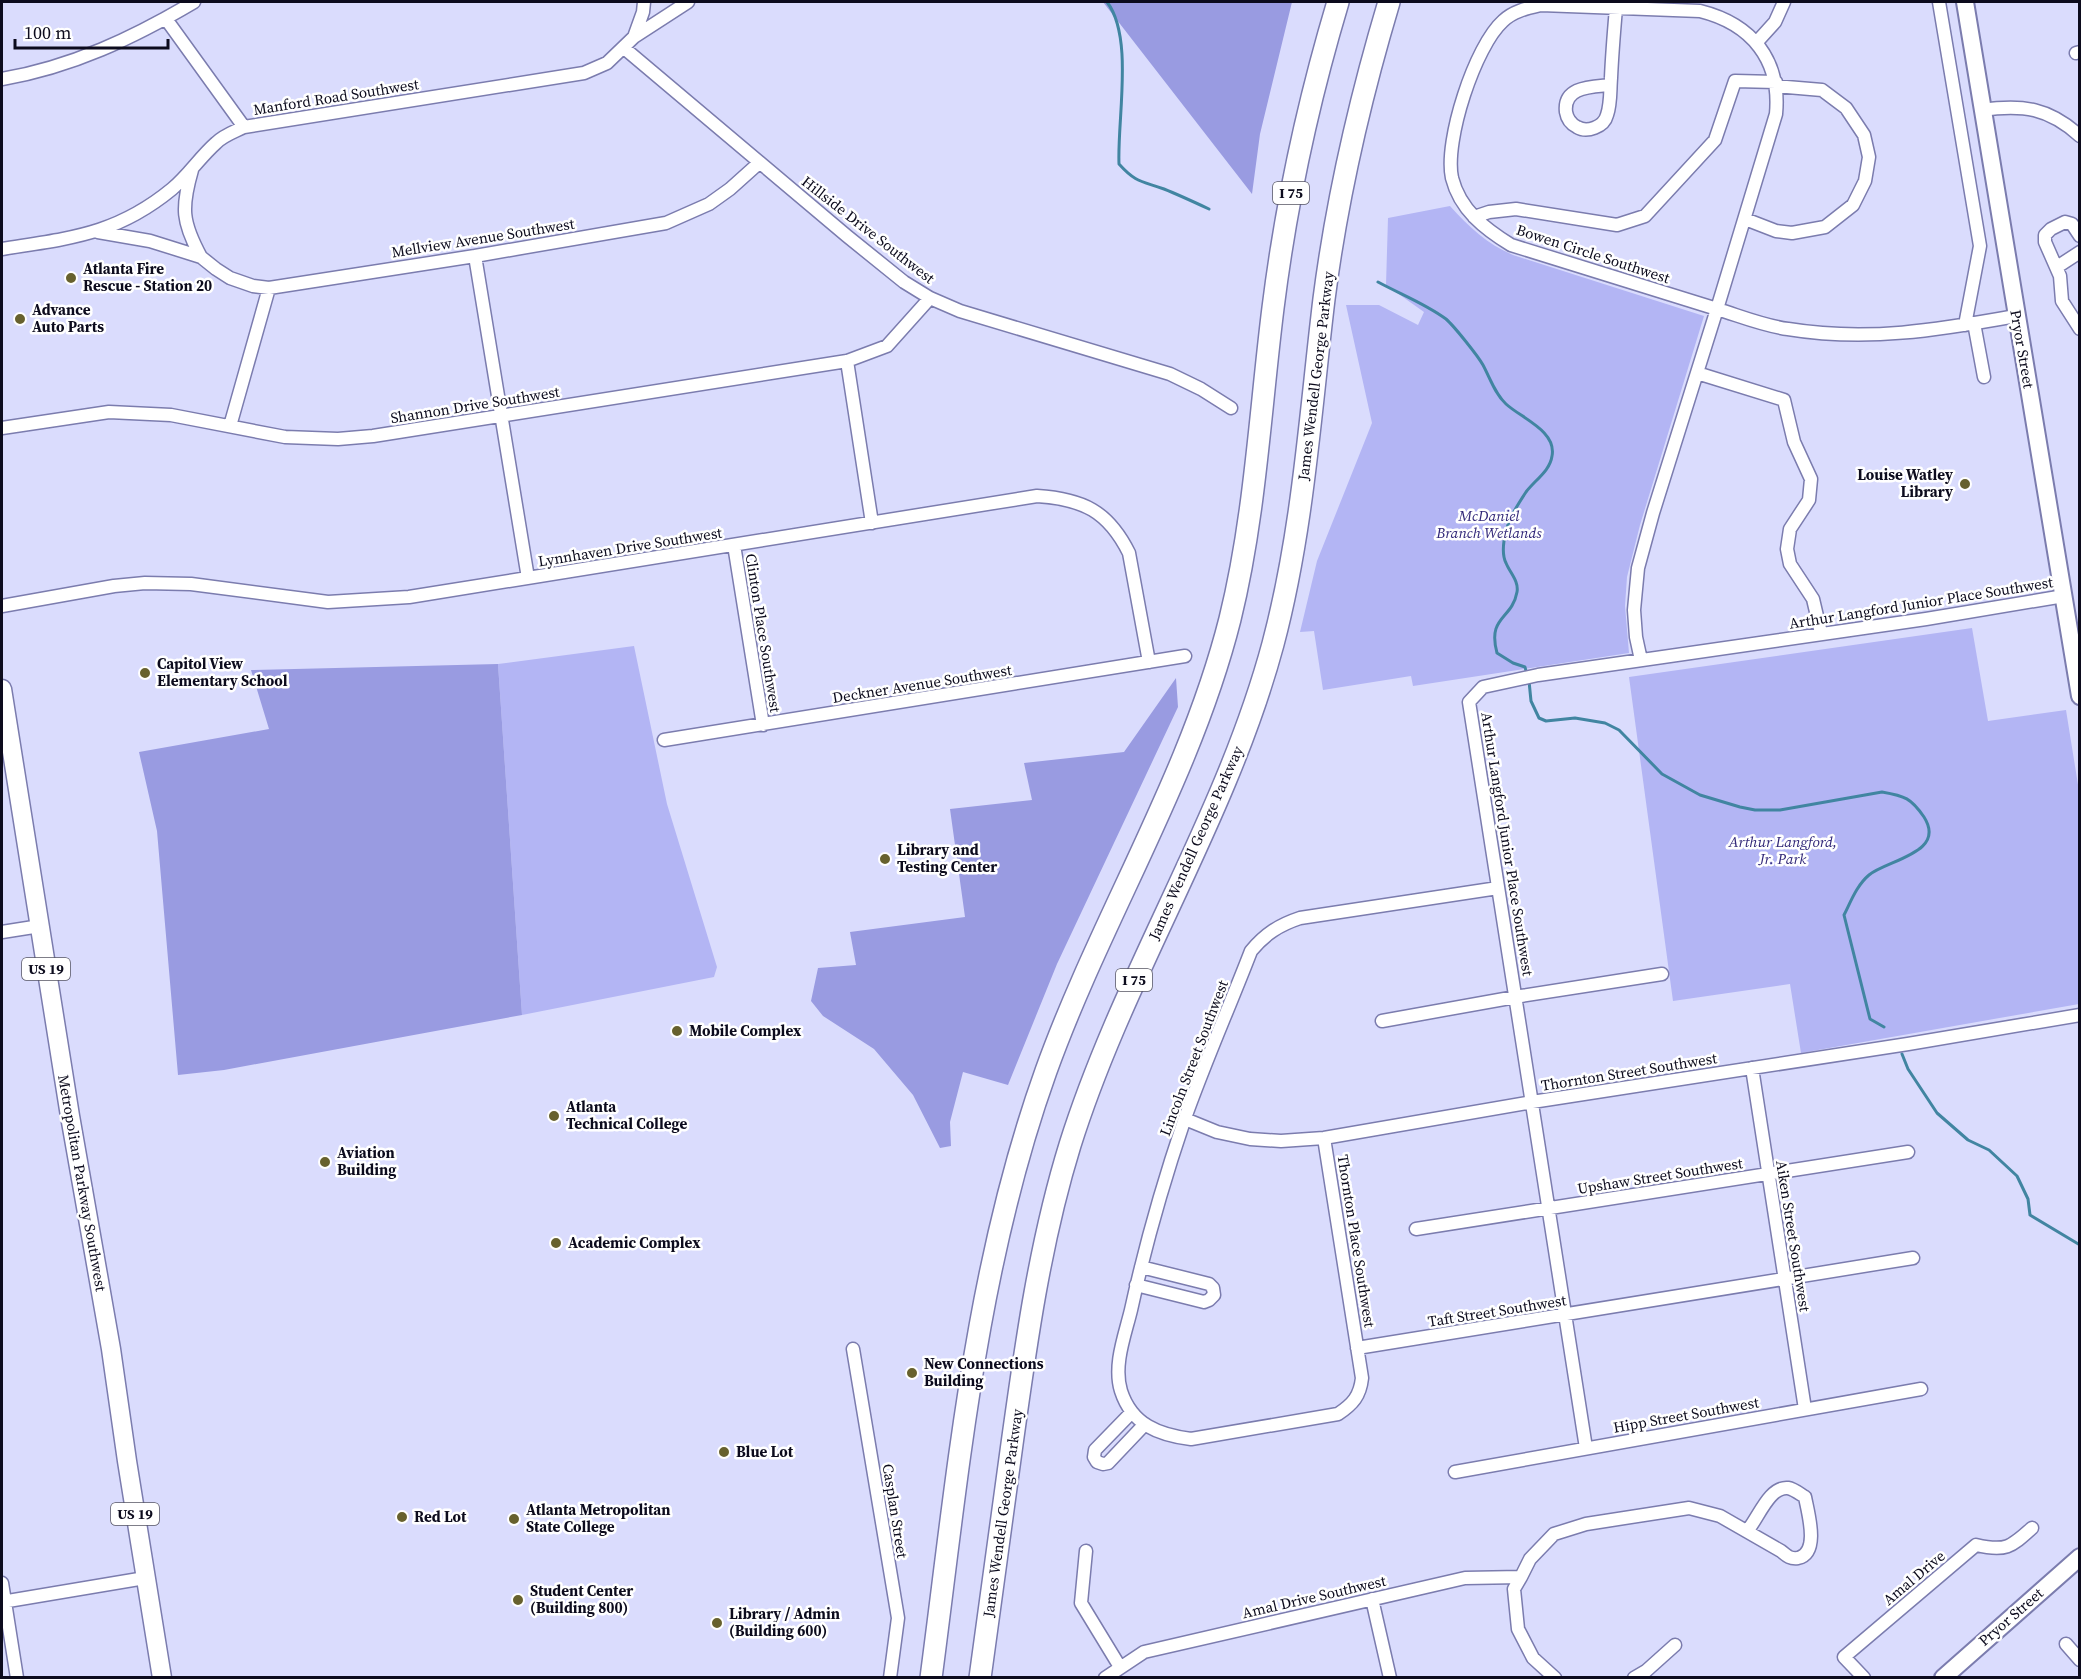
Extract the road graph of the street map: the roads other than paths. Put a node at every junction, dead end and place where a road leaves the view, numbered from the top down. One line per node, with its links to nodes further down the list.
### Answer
1 (194, 2): 10 (street)
2 (644, 2): 11 (street)
3 (688, 2): 11 (street, Manford Road Southwest)
4 (1338, 2): 101 (highway, I 75)
5 (1389, 2): 102 (highway, James Wendell George Parkway / I 75)
6 (1784, 2): 12 (street)
7 (1939, 2): 35 (street)
8 (1965, 2): 17 (main road, Pryor Street)
9 (1616, 8): 12 (street, Bowen Circle Southwest); 16 (street); 22 (street, Bowen Circle Southwest)
10 (166, 19): 14 (street); 18 (street)
11 (634, 37): 13 (street, Manford Road Southwest)
12 (1756, 43): 15 (street, Bowen Circle Southwest)
13 (624, 48): 18 (street, Manford Road Southwest); 20 (street, Hillside Drive Southwest)
14 (2, 79)
15 (1776, 84): 22 (street); 23 (street, Bowen Circle Southwest); 23 (street)
16 (1610, 85)
17 (1982, 110): 19 (street); 34 (main road, Pryor Street)
18 (244, 128): 21 (street, Manford Road Southwest)
19 (2079, 136)
20 (759, 163): 28 (street, Mellview Avenue Southwest); 32 (street, Hillside Drive Southwest)
21 (194, 166): 24 (street, Manford Road Southwest); 29 (street, Mellview Avenue Southwest)
22 (1474, 217): 33 (street, Bowen Circle Southwest)
23 (1744, 219): 33 (street, Bowen Circle Southwest)
24 (98, 232): 26 (street, Manford Road Southwest); 29 (street, Mellview Avenue Southwest)
25 (2079, 236): 30 (street)
26 (2, 249)
27 (2079, 252): 30 (street)
28 (475, 256): 31 (street, Mellview Avenue Southwest); 41 (street)
29 (201, 257): 31 (street, Mellview Avenue Southwest)
30 (2057, 267): 36 (street)
31 (269, 288): 42 (street)
32 (930, 298): 37 (street, Shannon Drive Southwest); 40 (street, Hillside Drive Southwest)
33 (1717, 309): 35 (street, Bowen Circle Southwest); 38 (street, Bowen Circle Southwest)
34 (2016, 316): 35 (street, Bowen Circle Southwest); 47 (main road, Pryor Street)
35 (1970, 324): 39 (street)
36 (2079, 330)
37 (847, 361): 41 (street, Shannon Drive Southwest); 44 (street)
38 (1697, 373): 49 (street); 51 (street, Bowen Circle Southwest)
39 (1984, 378)
40 (1231, 408)
41 (501, 417): 42 (street, Shannon Drive Southwest); 46 (street)
42 (230, 426): 43 (street, Shannon Drive Southwest)
43 (2, 428)
44 (872, 523): 45 (street, Lynnhaven Drive Southwest); 52 (street, Lynnhaven Drive Southwest)
45 (734, 545): 46 (street, Lynnhaven Drive Southwest); 55 (street, Clinton Place Southwest)
46 (528, 578): 48 (street, Lynnhaven Drive Southwest)
47 (2064, 596): 49 (street, Arthur Langford Junior Place Southwest); 54 (main road, Pryor Street)
48 (2, 606)
49 (1821, 633): 51 (street, Arthur Langford Junior Place Southwest)
50 (1185, 657): 52 (street, Deckner Avenue Southwest)
51 (1641, 660): 57 (street, Arthur Langford Junior Place Southwest)
52 (1149, 662): 55 (street, Deckner Avenue Southwest)
53 (2, 690): 58 (main road, Metropolitan Parkway Southwest / US 19)
54 (2079, 696)
55 (763, 724): 56 (street, Deckner Avenue Southwest)
56 (664, 741)
57 (1498, 888): 61 (street, Arthur Langford Junior Place Southwest); 66 (street, Lincoln Street Southwest)
58 (40, 926): 59 (street); 90 (main road, Metropolitan Parkway Southwest / US 19)
59 (2, 932)
60 (1662, 974): 61 (street)
61 (1515, 997): 63 (street); 65 (street, Arthur Langford Junior Place Southwest)
62 (2079, 1015): 64 (street, Thornton Street Southwest)
63 (1382, 1021)
64 (1752, 1068): 65 (street, Thornton Street Southwest); 69 (street, Aiken Street Southwest)
65 (1532, 1102): 67 (street, Thornton Street Southwest); 70 (street, Arthur Langford Junior Place Southwest)
66 (1185, 1119): 67 (street, Thornton Street Southwest); 73 (street, Lincoln Street Southwest)
67 (1324, 1138): 77 (street, Thornton Place Southwest)
68 (1908, 1152): 69 (street, Upshaw Street Southwest)
69 (1768, 1174): 70 (street, Upshaw Street Southwest); 74 (street, Aiken Street Southwest)
70 (1549, 1209): 71 (street, Upshaw Street Southwest); 76 (street, Arthur Langford Junior Place Southwest)
71 (1416, 1230)
72 (1913, 1258): 74 (street, Taft Street Southwest)
73 (1141, 1267): 75 (street, Lincoln Street Southwest); 75 (street)
74 (1785, 1280): 76 (street, Taft Street Southwest); 80 (street, Aiken Street Southwest)
75 (1136, 1285): 81 (street, Lincoln Street Southwest)
76 (1565, 1315): 77 (street, Taft Street Southwest); 83 (street, Arthur Langford Junior Place Southwest)
77 (1357, 1348): 82 (street)
78 (853, 1349): 100 (street, Casplan Street)
79 (1922, 1389): 80 (street, Hipp Street Southwest)
80 (1805, 1409): 83 (street, Hipp Street Southwest)
81 (1132, 1412): 82 (street, Lincoln Street Southwest); 82 (street)
82 (1145, 1424)
83 (1586, 1448): 84 (street, Hipp Street Southwest)
84 (1455, 1472)
85 (2032, 1528): 107 (street, Amal Drive)
86 (1747, 1531): 86 (street); 89 (street)
87 (1086, 1551): 97 (street)
88 (2079, 1557): 108 (main road, Pryor Street)
89 (1521, 1577): 92 (street, Amal Drive Southwest); 105 (street)
90 (146, 1578): 93 (street); 99 (main road, Metropolitan Parkway Southwest / US 19)
91 (2, 1583): 93 (street)
92 (1372, 1599): 97 (street, Amal Drive Southwest); 104 (street)
93 (3, 1602): 98 (street)
94 (2066, 1644): 96 (street)
95 (1675, 1645): 106 (street)
96 (2079, 1660)
97 (1120, 1667): 103 (street, Amal Drive Southwest)
98 (17, 1677)
99 (162, 1677)
100 (890, 1677)
101 (931, 1677)
102 (980, 1677)
103 (1105, 1677)
104 (1390, 1677)
105 (1554, 1677)
106 (1634, 1677)
107 (1864, 1677)
108 (1943, 1677)

